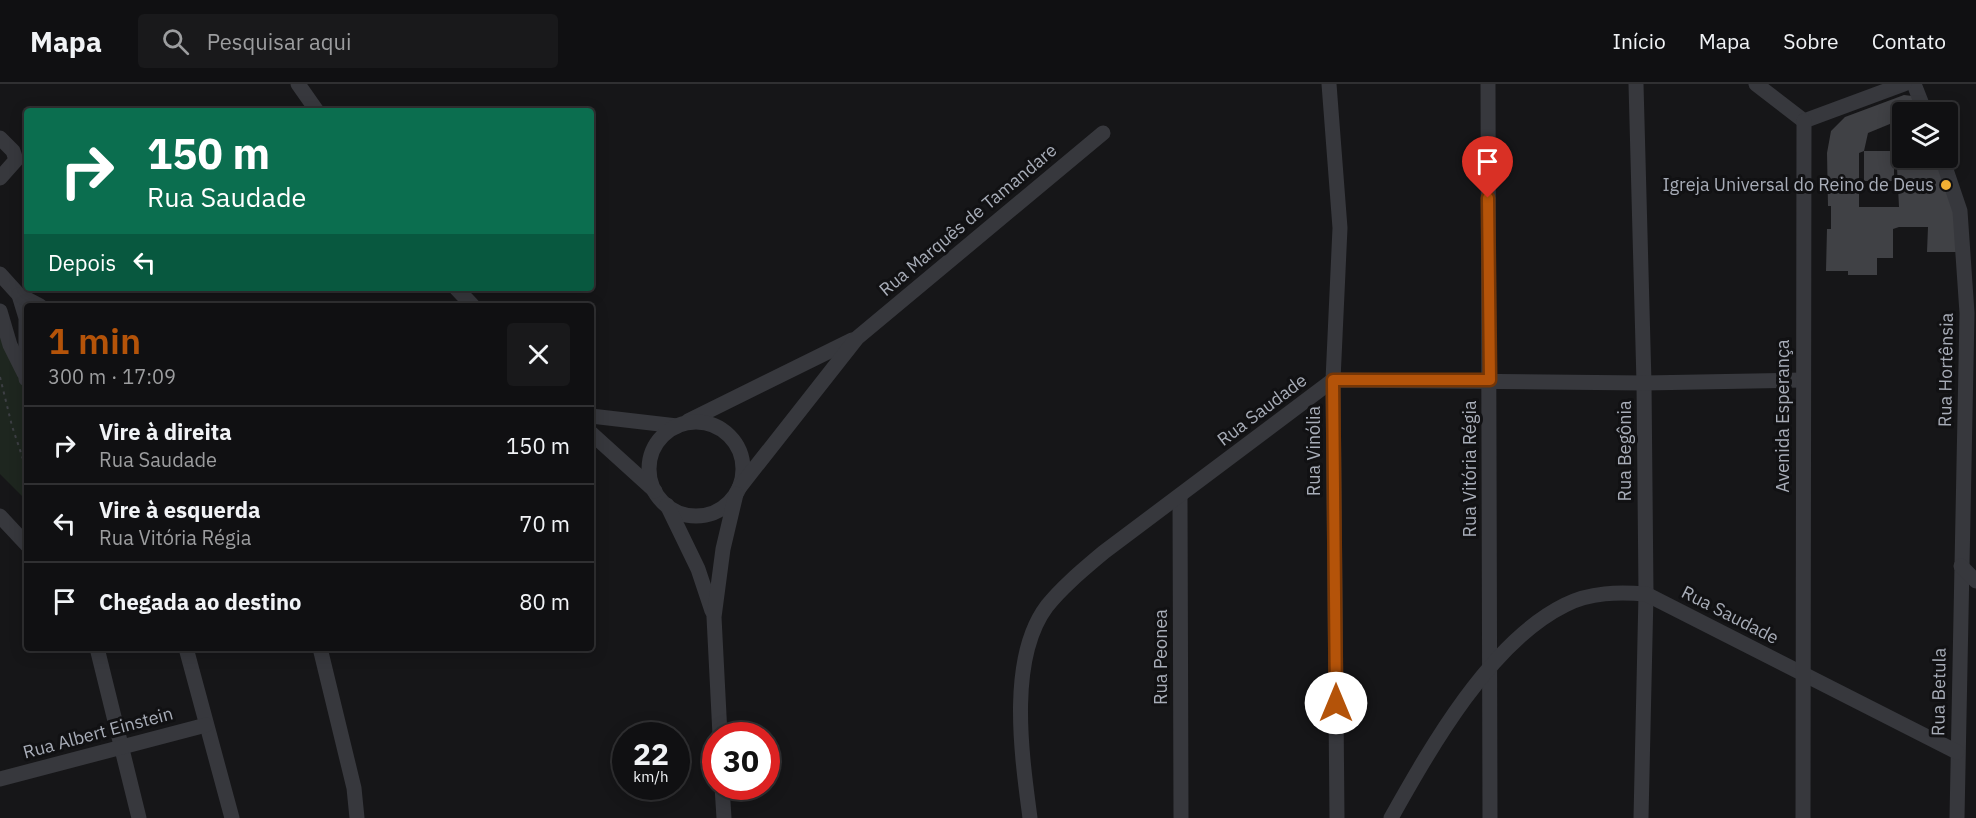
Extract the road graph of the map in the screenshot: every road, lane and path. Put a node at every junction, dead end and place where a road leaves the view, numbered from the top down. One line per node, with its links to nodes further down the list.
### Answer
1 (298, 84): 9 (street)
2 (1329, 84): 26 (street, Rua Vinólia)
3 (1488, 84): 27 (street, Rua Vitória Régia)
4 (1636, 84): 29 (street, Rua Begônia)
5 (1756, 84): 10 (street)
6 (1904, 84): 10 (street)
7 (1914, 84): 8 (street)
8 (1921, 102)
9 (315, 108)
10 (1804, 121): 28 (street, Avenida Esperança)
11 (1103, 133): 23 (street, Rua Marquês de Tamandare)
12 (0, 138): 14 (street)
13 (1945, 168): 40 (street, Rua Hortênsia)
14 (0, 178)
15 (0, 274): 17 (street)
16 (459, 291): 19 (street)
17 (19, 295): 18 (street); 20 (street); 21 (street)
18 (36, 303)
19 (470, 303)
20 (24, 311)
21 (1, 312): 22 (street); 24 (street)
22 (24, 318)
23 (857, 338): 31 (street, Rua Marquês de Tamandare); 34 (street, Rua Marquês de Tamandare)
24 (24, 372)
25 (0, 377): 33 (path)
26 (1333, 380): 27 (street, Rua Saudade); 36 (street, Rua Saudade); 61 (street, Rua Vinólia)
27 (1490, 380): 29 (street, Rua Saudade); 47 (street, Rua Vitória Régia)
28 (1802, 380): 29 (street, Rua Saudade); 48 (street, Avenida Esperança)
29 (1644, 383): 42 (street, Rua Begônia)
30 (594, 416): 31 (street)
31 (680, 424): 34 (street); 35 (street)
32 (594, 436): 35 (street)
33 (24, 462)
34 (737, 491): 37 (street); 43 (street, Rua Marquês de Tamandare)
35 (656, 492): 37 (street)
36 (1180, 497): 59 (street, Rua Saudade); 60 (street, Rua Peonea)
37 (667, 505): 43 (street, Rua Marquês de Tamandare)
38 (0, 516): 39 (street)
39 (24, 541)
40 (1961, 566): 41 (street); 52 (street, Rua Betula)
41 (1976, 581)
42 (1646, 594): 47 (street, Rua Saudade); 48 (street, Rua Saudade); 64 (street, Rua Begônia)
43 (714, 617): 49 (street, Rua Marquês de Tamandare)
44 (98, 651): 51 (street)
45 (187, 651): 50 (street)
46 (321, 651): 57 (street)
47 (1490, 665): 62 (street, Rua Saudade); 63 (street, Rua Vitória Régia)
48 (1804, 675): 52 (street, Rua Saudade); 65 (street, Avenida Esperança)
49 (719, 722)
50 (206, 725): 51 (street, Rua Albert Einstein); 56 (street)
51 (120, 747): 53 (street, Rua Albert Einstein); 55 (street)
52 (1957, 752): 66 (street, Rua Betula)
53 (0, 779)
54 (723, 800): 58 (street)
55 (139, 818)
56 (232, 818)
57 (357, 818)
58 (724, 818)
59 (1029, 818)
60 (1181, 818)
61 (1336, 818)
62 (1391, 818)
63 (1490, 818)
64 (1641, 818)
65 (1803, 818)
66 (1957, 818)

